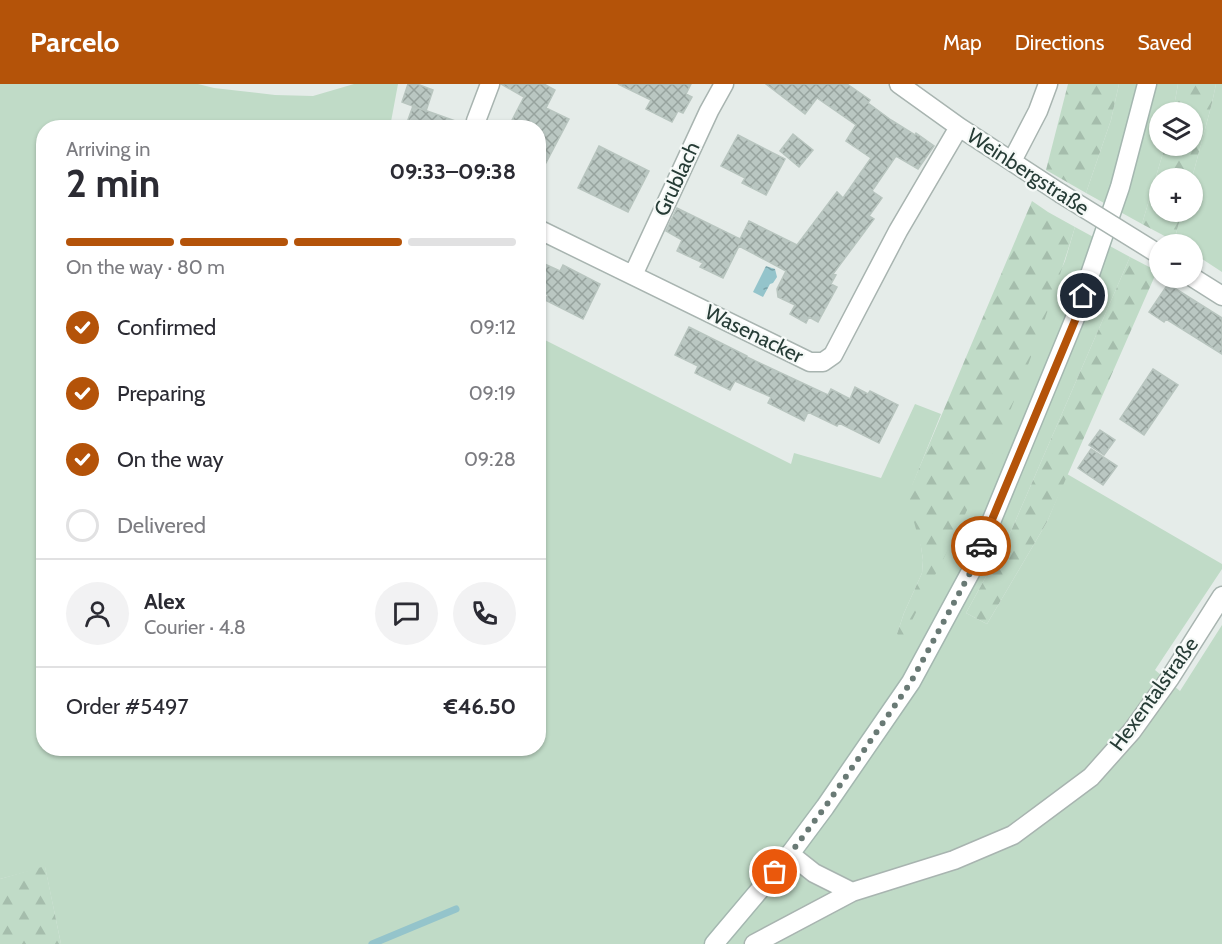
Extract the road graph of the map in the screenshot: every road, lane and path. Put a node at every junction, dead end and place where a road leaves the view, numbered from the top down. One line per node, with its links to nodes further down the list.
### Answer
1 (490, 84): 6 (street)
2 (723, 84): 11 (street, Grublach)
3 (899, 84): 7 (street, Weinbergstraße)
4 (1048, 84): 8 (street)
5 (1147, 84): 15 (street)
6 (476, 120)
7 (960, 127): 8 (street, Weinbergstraße); 11 (street, Wasenacker)
8 (1012, 160): 10 (street, Weinbergstraße, bridge)
9 (546, 233): 11 (street, Wasenacker)
10 (1149, 248)
11 (633, 275)
12 (1203, 284): 13 (street)
13 (1222, 296)
14 (1222, 596): 16 (street, Hexentalstraße)
15 (790, 854): 16 (street); 17 (street)
16 (852, 892): 18 (street, Hexentalstraße)
17 (714, 944)
18 (754, 944)

